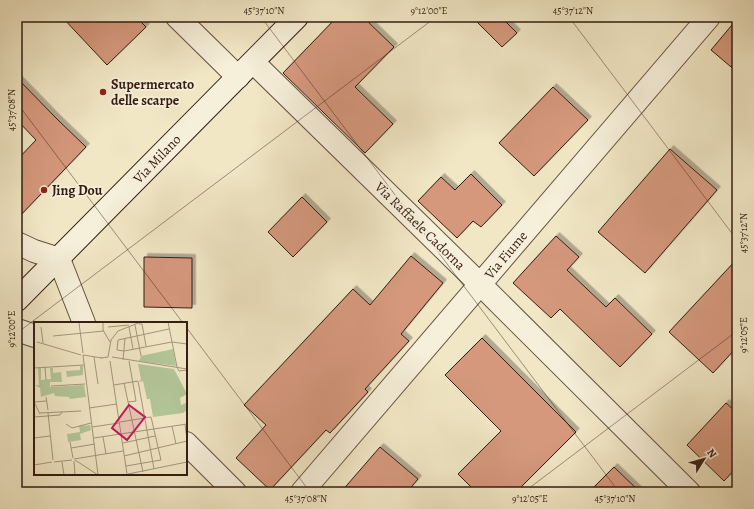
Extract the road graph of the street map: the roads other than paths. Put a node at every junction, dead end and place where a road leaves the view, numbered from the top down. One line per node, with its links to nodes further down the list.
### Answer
1 (177, 17): 4 (street, Via Raffaele Cadorna)
2 (297, 17): 4 (street, Via Milano)
3 (709, 17): 7 (street, Via Fiume)
4 (245, 69): 6 (street, Via Milano); 7 (street, Via Raffaele Cadorna)
5 (17, 243): 6 (street)
6 (59, 259): 8 (street, Via Milano); 9 (street)
7 (481, 285): 14 (street, Via Fiume); 15 (street, Via Raffaele Cadorna)
8 (17, 300)
9 (84, 322)
10 (17, 330): 11 (street)
11 (34, 336)
12 (187, 444): 13 (street)
13 (235, 492)
14 (302, 492)
15 (689, 492)

